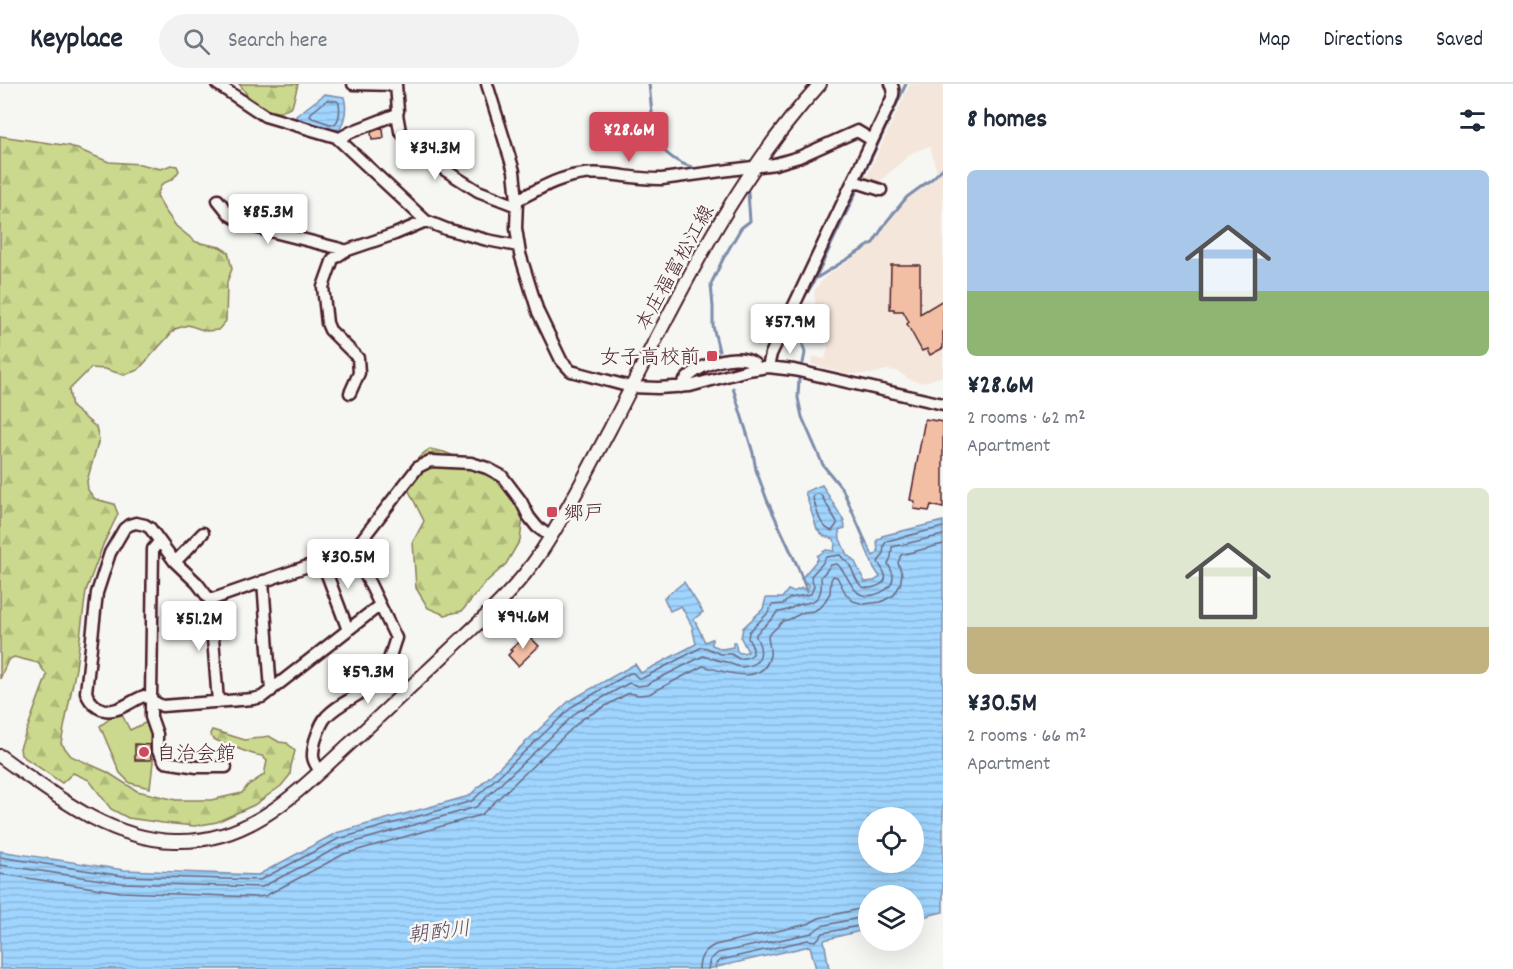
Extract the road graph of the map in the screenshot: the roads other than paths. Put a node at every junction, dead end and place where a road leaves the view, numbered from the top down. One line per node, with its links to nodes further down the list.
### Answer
1 (217, 84): 8 (street)
2 (353, 84): 5 (street)
3 (487, 84): 14 (street)
4 (820, 84): 10 (main road, 本庄福富松江線)
5 (396, 85): 7 (street)
6 (894, 85): 9 (street)
7 (397, 114): 8 (street); 14 (street)
8 (338, 139): 15 (street)
9 (872, 140): 10 (street); 11 (street)
10 (754, 168): 14 (street); 19 (main road, 本庄福富松江線)
11 (857, 183): 12 (street); 18 (street)
12 (881, 190)
13 (218, 200): 17 (street)
14 (517, 203): 16 (street)
15 (426, 221): 16 (street); 17 (street)
16 (518, 246): 19 (street)
17 (345, 251): 21 (street)
18 (763, 368): 20 (street); 20 (street); 22 (street)
19 (631, 387): 20 (street); 24 (main road, 本庄福富松江線)
20 (681, 387)
21 (350, 393)
22 (943, 404)
23 (203, 533): 28 (street)
24 (551, 537): 26 (street); 38 (main road, 本庄福富松江線)
25 (159, 542): 28 (street); 34 (street); 34 (street)
26 (353, 551): 27 (street); 31 (street)
27 (322, 561): 29 (street); 32 (street)
28 (175, 562): 30 (street)
29 (263, 581): 30 (street); 33 (street)
30 (210, 600): 35 (street)
31 (380, 605): 32 (street); 38 (street)
32 (348, 630): 33 (street)
33 (271, 691): 35 (street)
34 (151, 699): 35 (street); 37 (street)
35 (218, 702)
36 (0, 756): 38 (main road, 本庄福富松江線)
37 (226, 767)
38 (320, 771)

